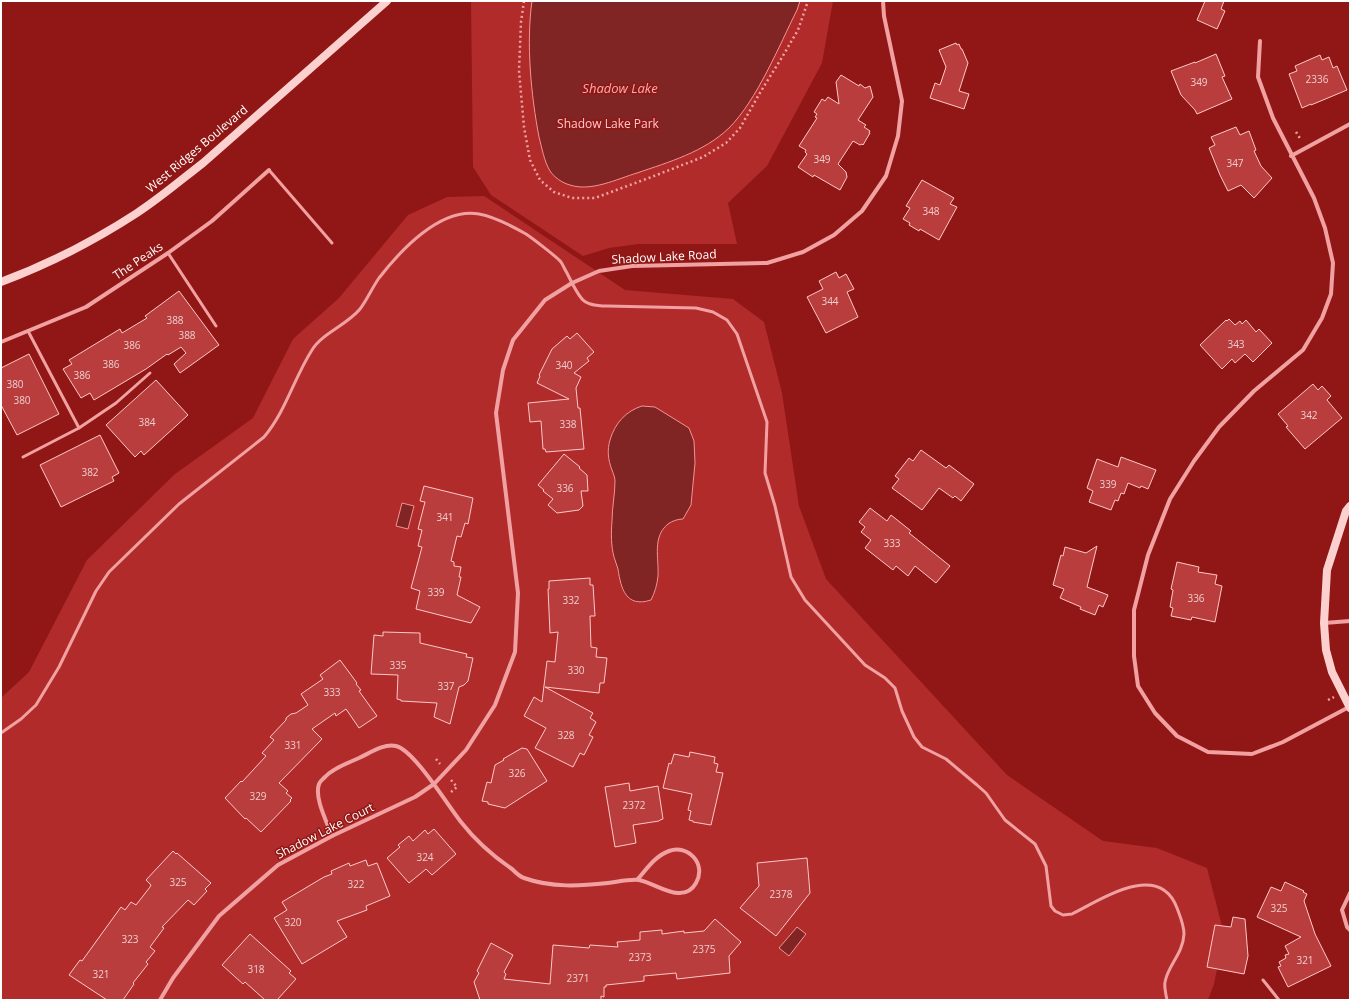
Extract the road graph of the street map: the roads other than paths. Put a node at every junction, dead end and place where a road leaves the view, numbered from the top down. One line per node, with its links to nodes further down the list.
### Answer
1 (387, 1): 9 (street, West Ridges Boulevard)
2 (883, 1): 10 (street, Shadow Lake Road)
3 (1260, 41): 5 (street)
4 (1350, 124): 5 (street)
5 (1291, 156): 20 (street)
6 (269, 170): 7 (lane); 8 (street, The Peaks)
7 (332, 243)
8 (168, 253): 11 (lane); 12 (street, The Peaks)
9 (1, 282)
10 (572, 283): 21 (lane); 22 (street, Shadow Lake Road); 29 (lane)
11 (216, 326)
12 (28, 331): 13 (street, The Peaks); 15 (lane)
13 (1, 342)
14 (150, 373): 15 (lane)
15 (79, 428): 16 (lane)
16 (23, 456)
17 (1350, 506): 19 (street)
18 (1350, 621): 19 (street)
19 (1324, 623): 20 (street)
20 (1350, 707)
21 (1, 733)
22 (434, 784): 23 (street, Shadow Lake Court); 23 (street); 24 (street)
23 (332, 836): 28 (street, Shadow Lake Court)
24 (637, 880): 24 (street)
25 (1350, 893): 26 (street)
26 (1350, 930)
27 (1263, 980): 30 (lane)
28 (160, 1000)
29 (1167, 1000)
30 (1279, 1000)

